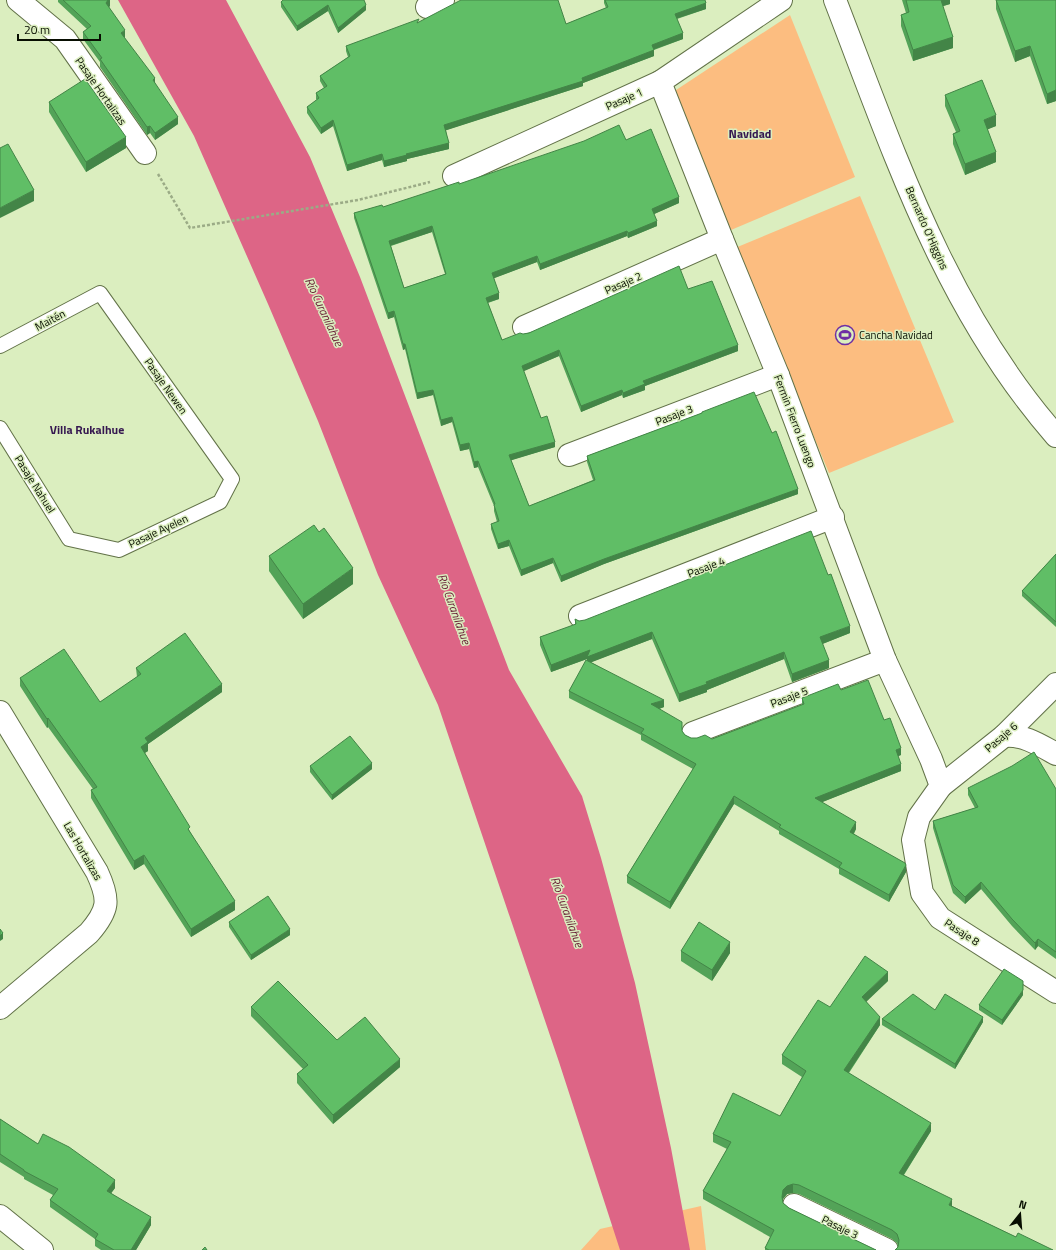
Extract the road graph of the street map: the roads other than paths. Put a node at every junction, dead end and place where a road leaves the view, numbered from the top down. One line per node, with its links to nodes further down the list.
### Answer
1 (18, 0): 5 (street, Pasaje Hortalizas)
2 (781, 0): 4 (street, Pasaje 1)
3 (835, 0): 13 (street, Bernardo O'Higgins)
4 (660, 82): 6 (street, Pasaje 1); 7 (street, Fermin Fierro Luengo)
5 (145, 153)
6 (454, 176)
7 (722, 239): 9 (street, Pasaje 2); 11 (street, Fermin Fierro Luengo)
8 (100, 293): 10 (lane, Maitén); 15 (lane, Pasaje Newen)
9 (524, 326)
10 (0, 346)
11 (778, 375): 14 (street, Pasaje 3); 16 (street, Fermin Fierro Luengo)
12 (0, 428): 17 (lane, Pasaje Nahuel)
13 (1056, 436)
14 (569, 456)
15 (232, 479): 17 (lane, Pasaje Ayelen)
16 (832, 517): 18 (street, Pasaje 4); 19 (street, Fermin Fierro Luengo)
17 (69, 539)
18 (580, 616)
19 (885, 660): 22 (street, Pasaje 5); 25 (street, Fermin Fierro Luengo)
20 (1056, 684): 23 (street, Pasaje 6)
21 (0, 712): 28 (street, Las Hortalizas)
22 (693, 734)
23 (1004, 736): 24 (street); 25 (street, Pasaje 6)
24 (1056, 754)
25 (941, 786): 26 (street, Pasaje 6)
26 (913, 840): 27 (street, Pasaje 8)
27 (1056, 992)
28 (0, 1008)
29 (794, 1205): 32 (street, Pasaje 3)
30 (0, 1216): 31 (street)
31 (42, 1250)
32 (887, 1250)

